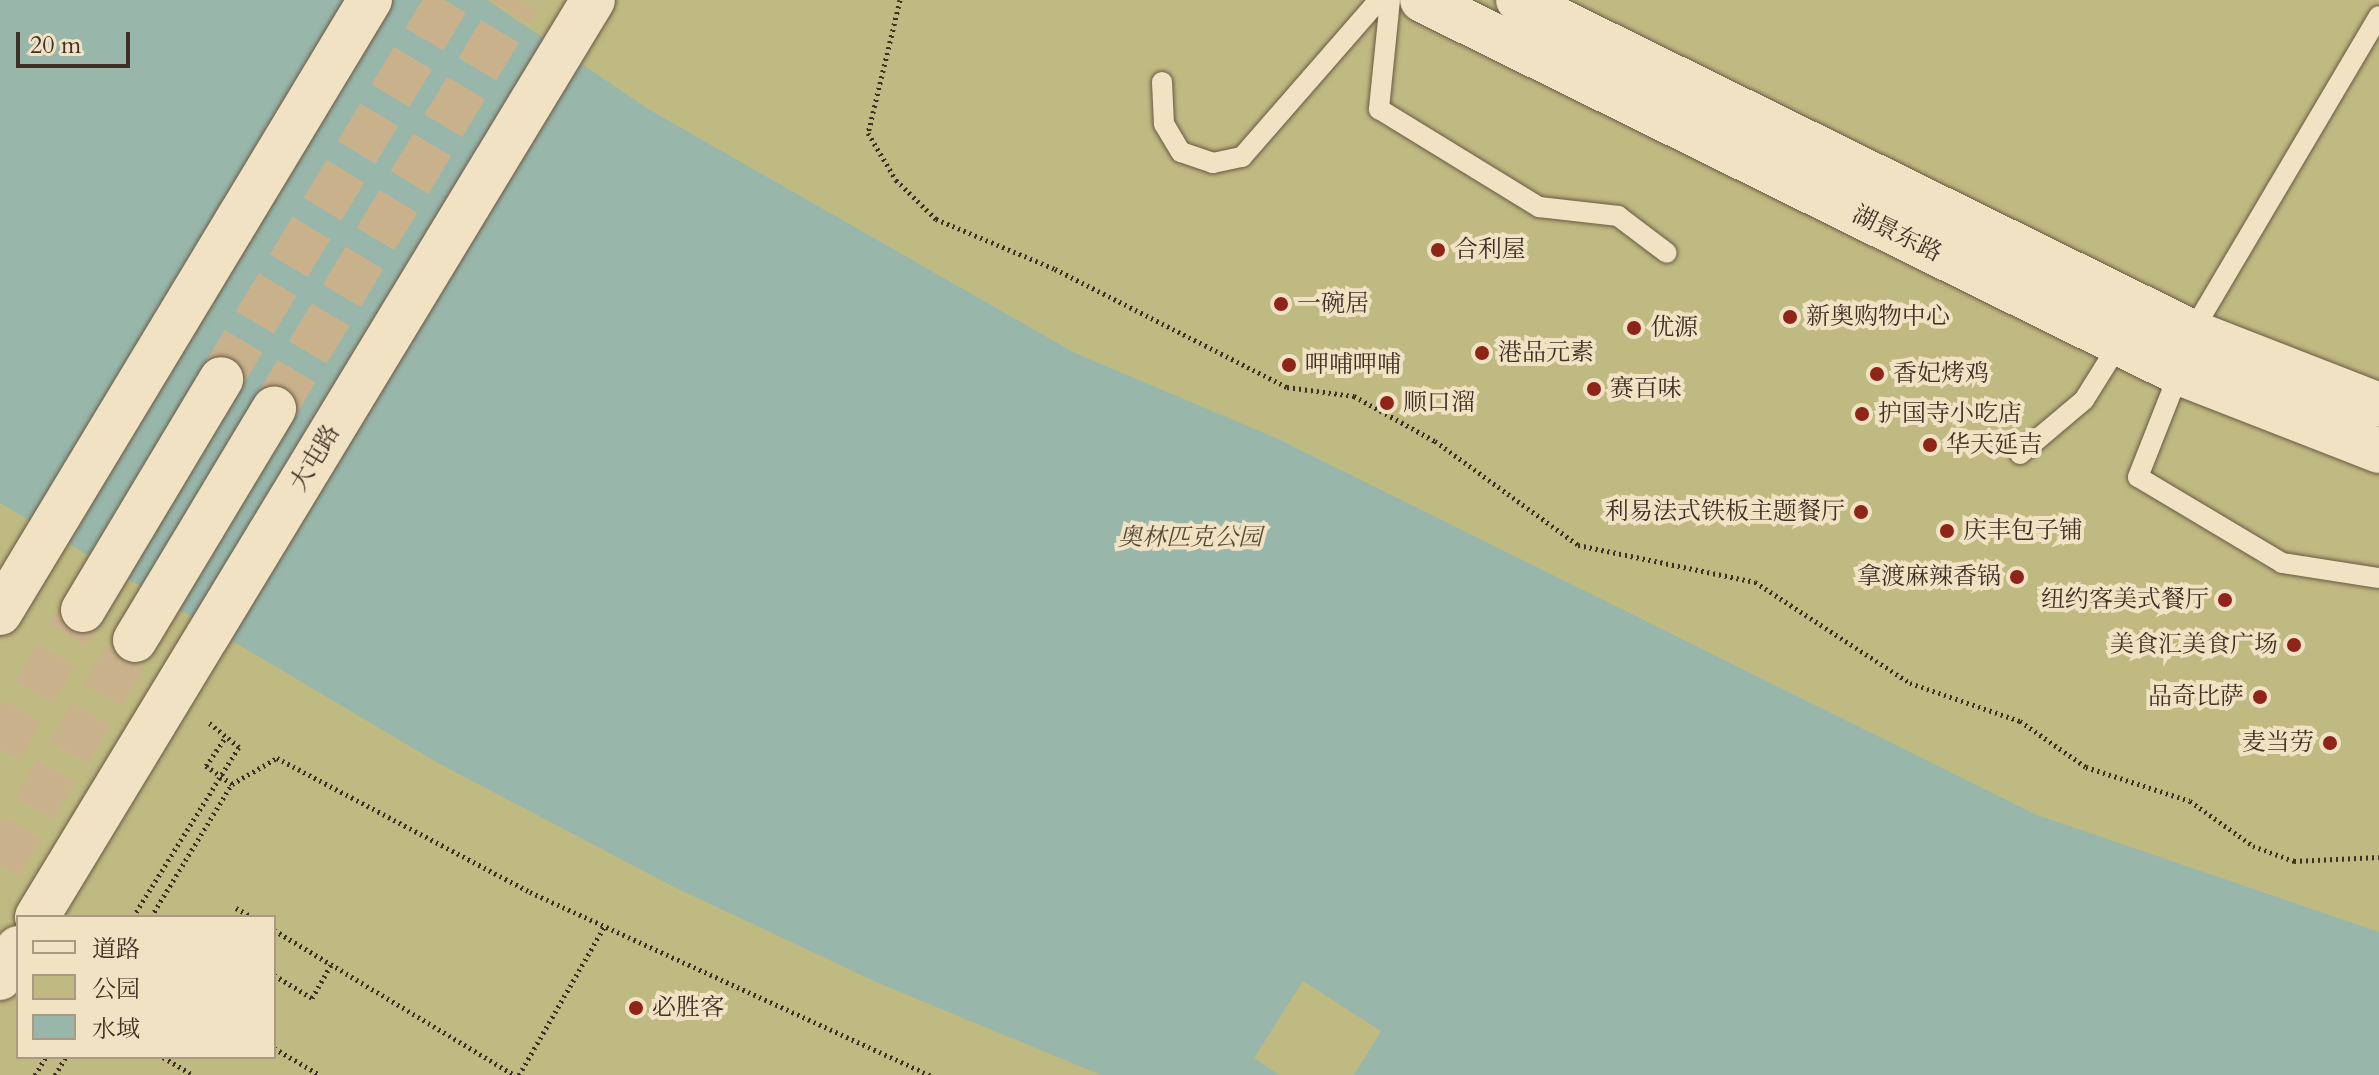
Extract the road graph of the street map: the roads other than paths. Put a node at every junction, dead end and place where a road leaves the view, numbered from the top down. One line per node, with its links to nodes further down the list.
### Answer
1 (370, 0): 20 (street)
2 (1379, 0): 8 (lane)
3 (1390, 0): 9 (lane)
4 (1422, 0): 11 (street, 湖景东路)
5 (1518, 0): 10 (street, 湖景东路)
6 (585, 14): 22 (street, 大屯路)
7 (2379, 16): 10 (lane)
8 (1162, 82)
9 (1667, 253)
10 (2192, 332): 14 (street, 湖景东路)
11 (2119, 344): 12 (street, 湖景东路); 17 (lane)
12 (2179, 373): 16 (street, 湖景东路); 18 (lane)
13 (221, 379): 19 (street)
14 (2379, 405)
15 (274, 409): 21 (street)
16 (2379, 451)
17 (2020, 454)
18 (2379, 578)
19 (83, 610)
20 (0, 613)
21 (135, 640)
22 (38, 915)
23 (16, 951): 24 (street)
24 (0, 978)

